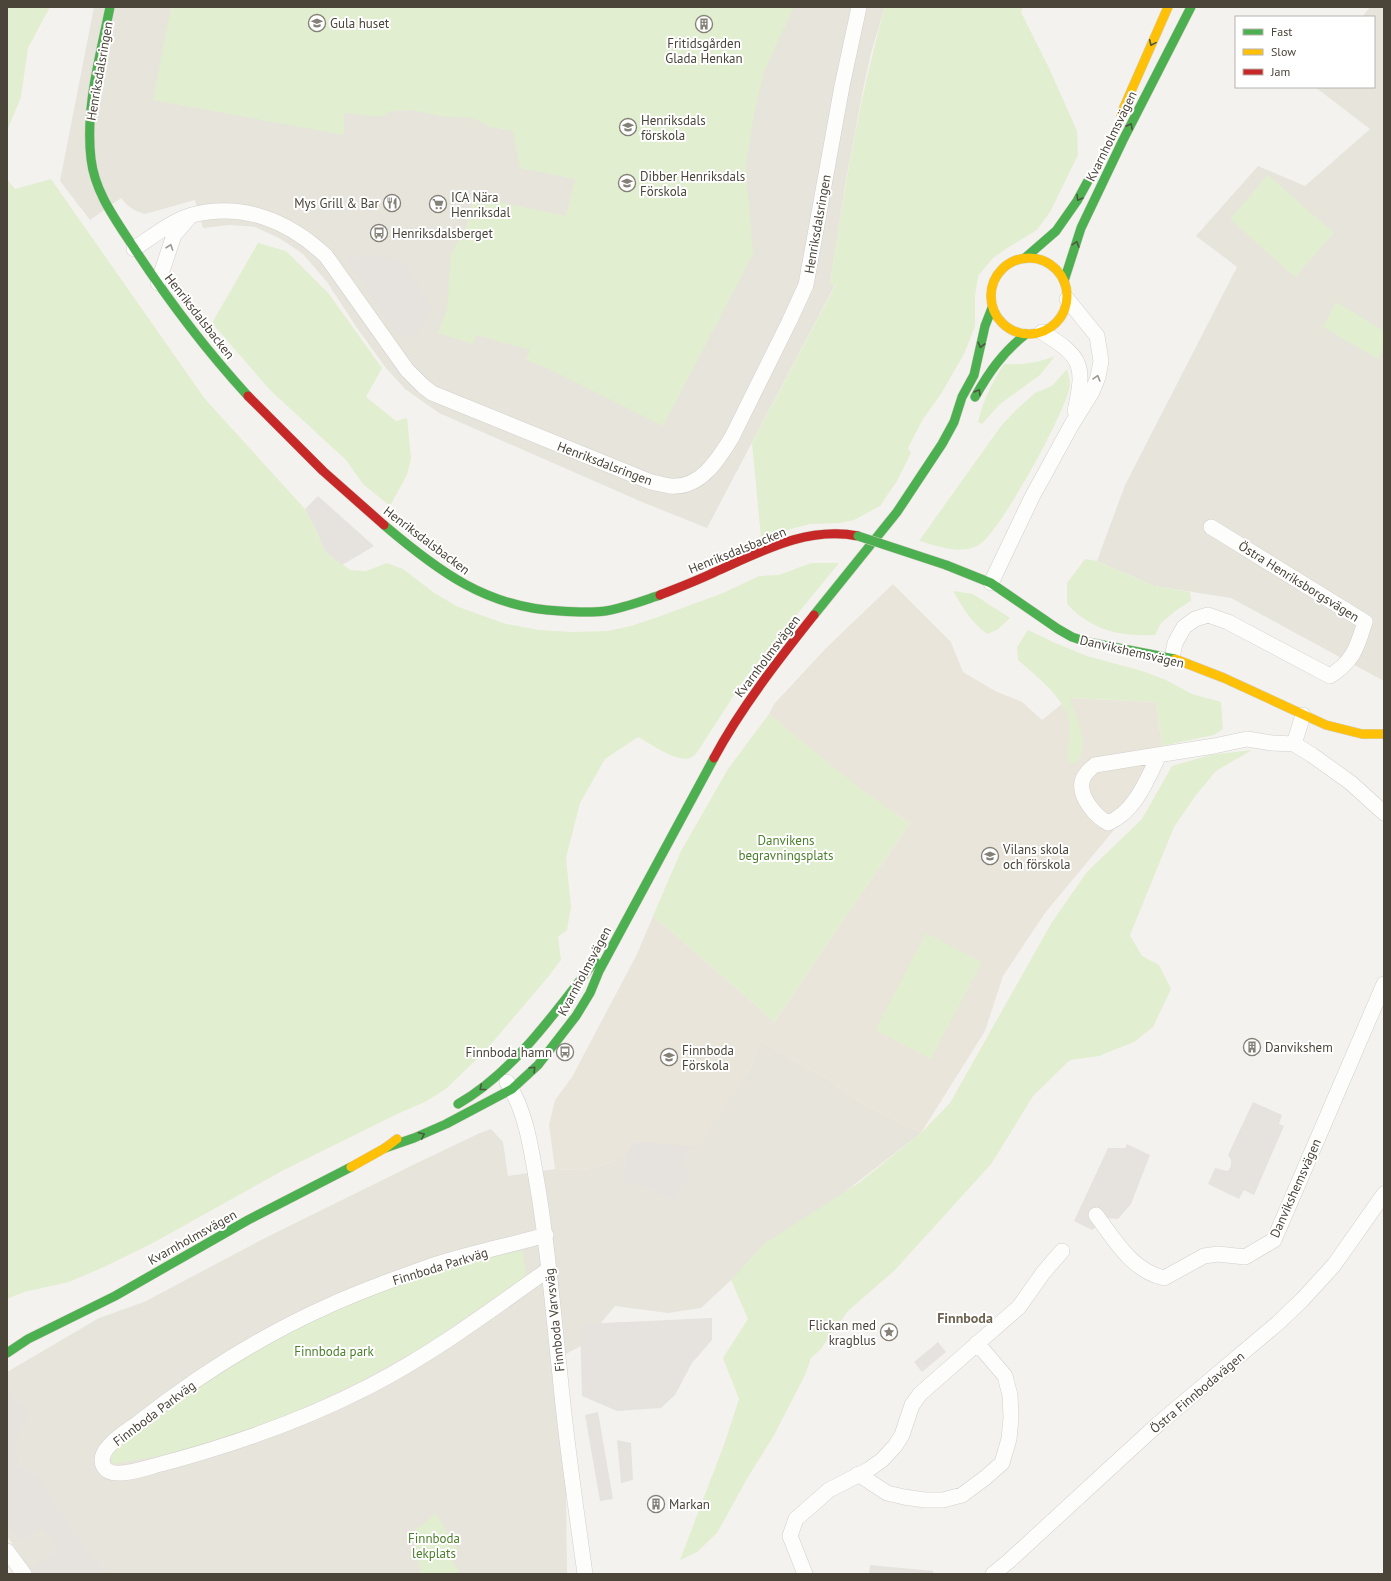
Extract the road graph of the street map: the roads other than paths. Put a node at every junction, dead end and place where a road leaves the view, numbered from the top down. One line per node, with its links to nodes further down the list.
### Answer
1 (110, 7): 8 (street, Henriksdalsringen)
2 (859, 7): 7 (street, Henriksdalsringen)
3 (1168, 7): 5 (street, Kvarnholmsvägen, one-way to 5)
4 (1191, 7): 10 (street, Kvarnholmsvägen, one-way to 4)
5 (1117, 122)
6 (1093, 172): 9 (street, Kvarnholmsvägen, one-way to 9)
7 (191, 215): 8 (street, Henriksdalsringen); 11 (street, one-way to 7)
8 (134, 249): 11 (street, Henriksdalsbacken)
9 (1025, 258): 10 (street, Kvarnholmsvägen); 13 (street, Kvarnholmsvägen)
10 (1064, 281): 12 (street, Kvarnholmsvägen)
11 (158, 283): 19 (street, Henriksdalsbacken, bridge)
12 (1067, 299): 14 (street); 17 (street, one-way to 12)
13 (992, 308): 15 (street, Kvarnholmsvägen); 16 (street, Kvarnholmsvägen, one-way to 16)
14 (1042, 332): 15 (street, Kvarnholmsvägen); 17 (street)
15 (1026, 334): 16 (street, Kvarnholmsvägen, one-way to 15)
16 (954, 422): 27 (street, Kvarnholmsvägen)
17 (1072, 424): 20 (street)
18 (1211, 527): 21 (street, Östra Henriksborgsvägen)
19 (946, 564): 20 (street, Danvikshemsvägen)
20 (990, 582): 21 (street, Danvikshemsvägen)
21 (1172, 658): 22 (street, Danvikshemsvägen)
22 (1303, 715): 23 (street, Danvikshemsvägen); 24 (street)
23 (1384, 734)
24 (1294, 744): 25 (street); 26 (street)
25 (1159, 755): 25 (street)
26 (1384, 813)
27 (626, 920): 29 (street, Kvarnholmsvägen); 30 (street, Kvarnholmsvägen, one-way to 27)
28 (1384, 984): 35 (street, Danvikshemsvägen)
29 (501, 1072): 30 (street, Finnboda Varvsväg); 31 (street, Kvarnholmsvägen, one-way to 31)
30 (512, 1089): 33 (street, Kvarnholmsvägen, one-way to 30); 36 (street, Finnboda Varvsväg)
31 (452, 1107)
32 (411, 1128): 33 (street, Kvarnholmsvägen)
33 (386, 1148): 40 (street, Kvarnholmsvägen)
34 (1384, 1194): 46 (street, Östra Finnbodavägen)
35 (1096, 1215)
36 (546, 1235): 38 (street, Finnboda Varvsväg); 38 (street, Finnboda Parkväg)
37 (1062, 1251): 39 (street)
38 (549, 1269): 44 (street, Finnboda Varvsväg)
39 (978, 1343): 41 (street); 41 (street)
40 (9, 1351)
41 (858, 1474): 45 (street)
42 (7, 1551): 43 (street)
43 (24, 1574)
44 (585, 1574)
45 (805, 1574)
46 (993, 1574)

